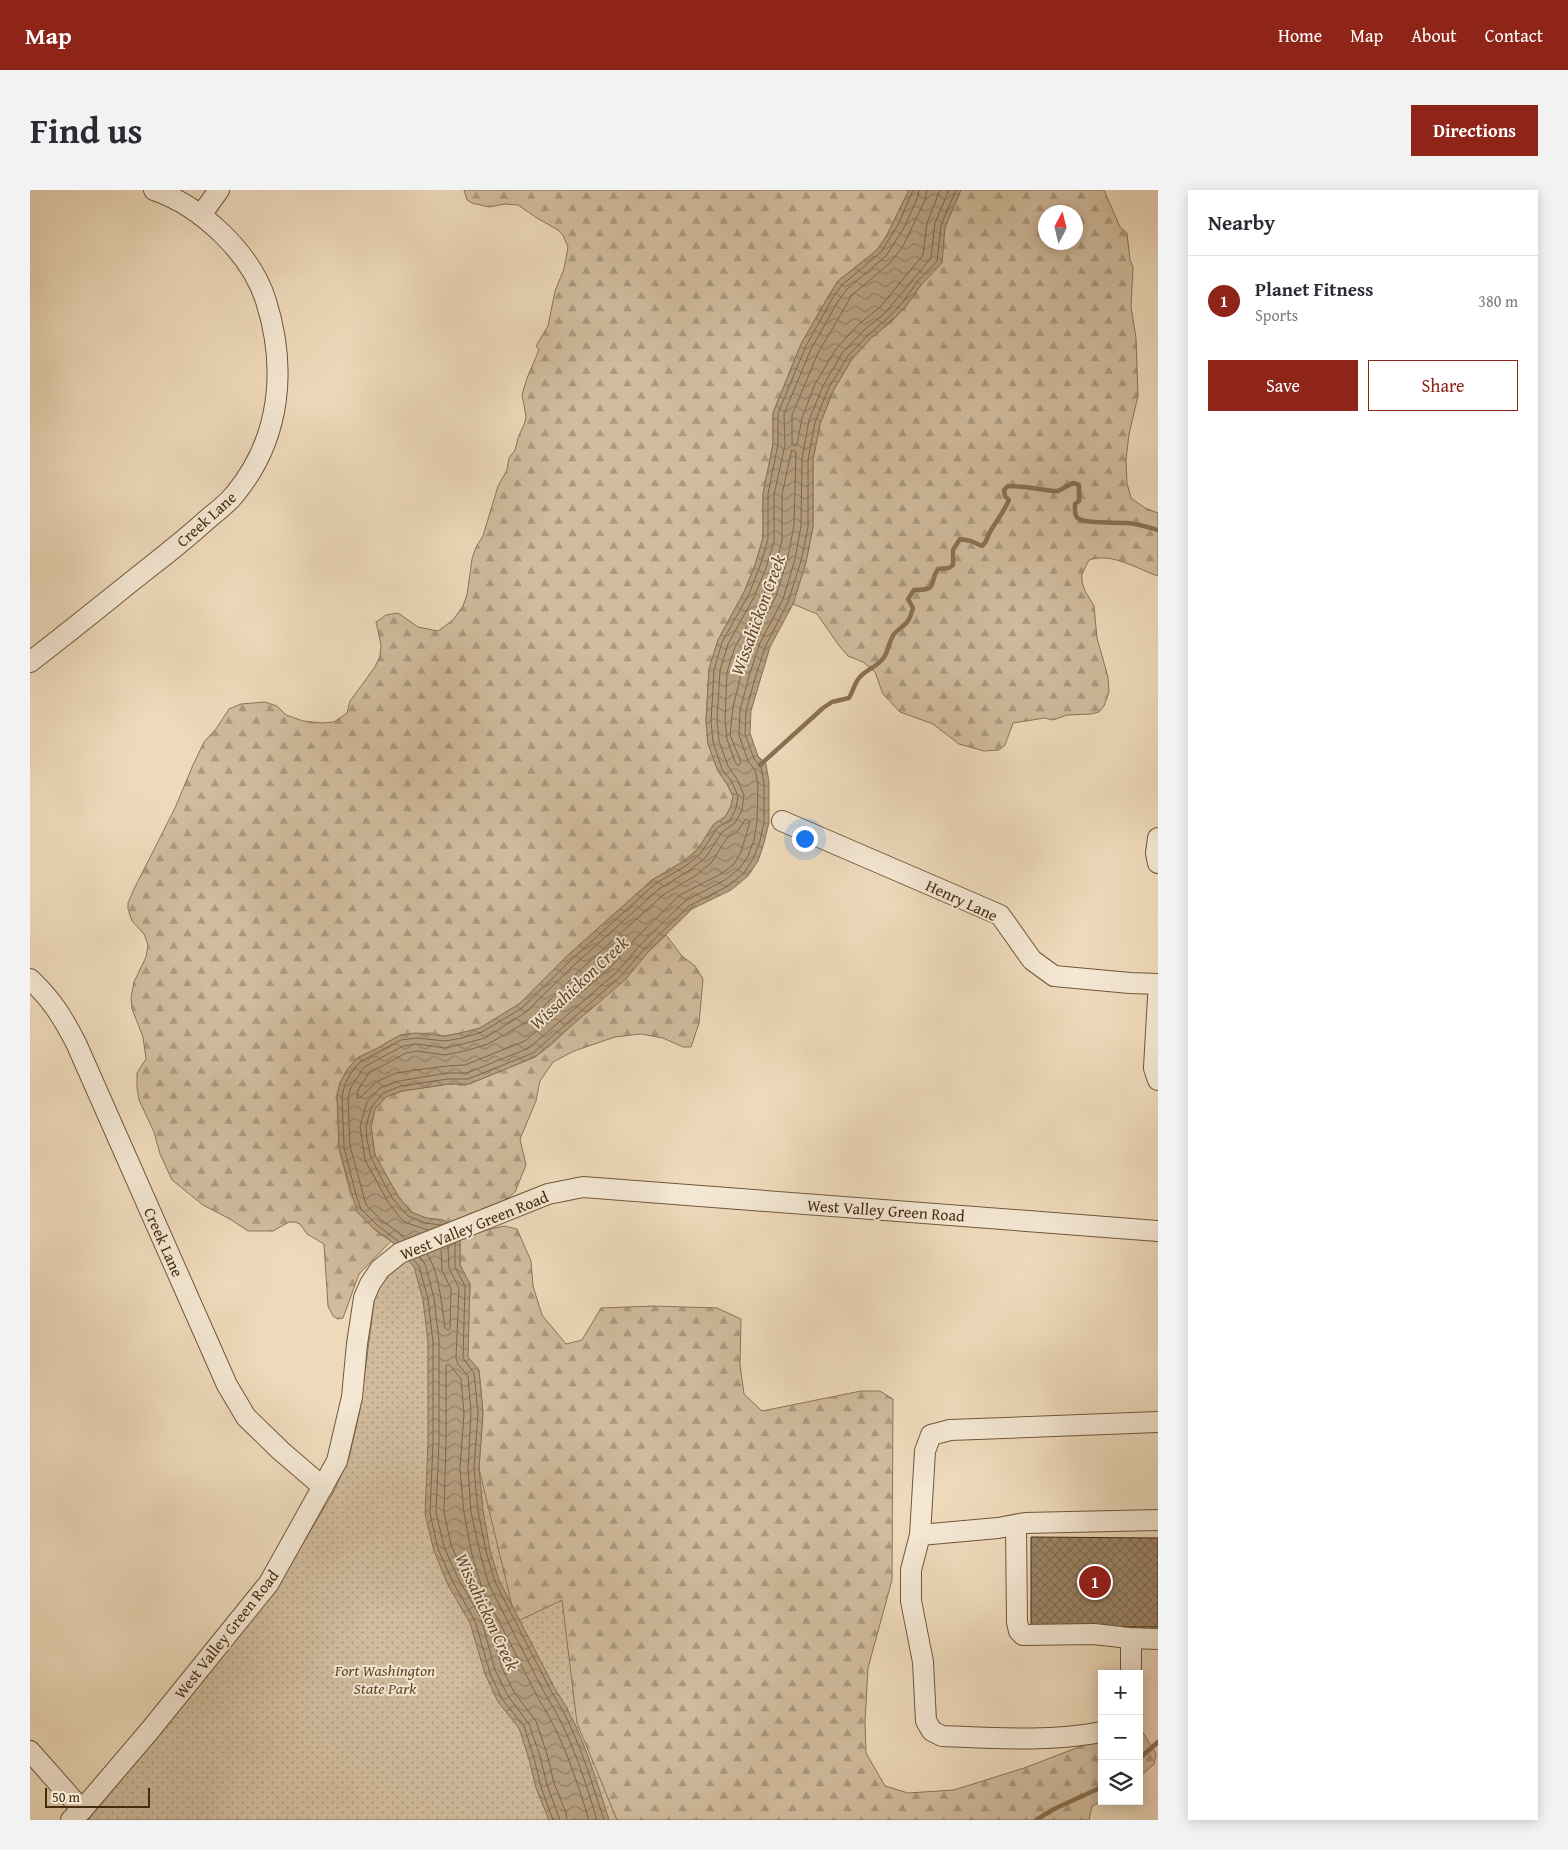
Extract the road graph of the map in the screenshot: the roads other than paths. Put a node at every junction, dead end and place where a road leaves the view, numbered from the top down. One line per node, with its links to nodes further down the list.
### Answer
1 (154, 190): 3 (street, Creek Lane)
2 (218, 190): 3 (street)
3 (201, 215): 4 (street, Creek Lane)
4 (30, 662)
5 (782, 821): 9 (street, Henry Lane)
6 (1158, 838): 7 (street)
7 (1158, 863)
8 (30, 979): 14 (street, Creek Lane)
9 (1158, 984)
10 (1158, 997): 11 (street)
11 (1158, 1080)
12 (1158, 1231): 14 (street, West Valley Green Road)
13 (1158, 1422): 17 (street)
14 (323, 1487): 23 (street, West Valley Green Road)
15 (1158, 1520): 16 (street)
16 (1016, 1525): 17 (street); 18 (street)
17 (920, 1535): 21 (street)
18 (1132, 1639): 19 (street); 20 (street)
19 (1158, 1639)
20 (1131, 1670)
21 (1098, 1733)
22 (30, 1751): 23 (street)
23 (77, 1815)

